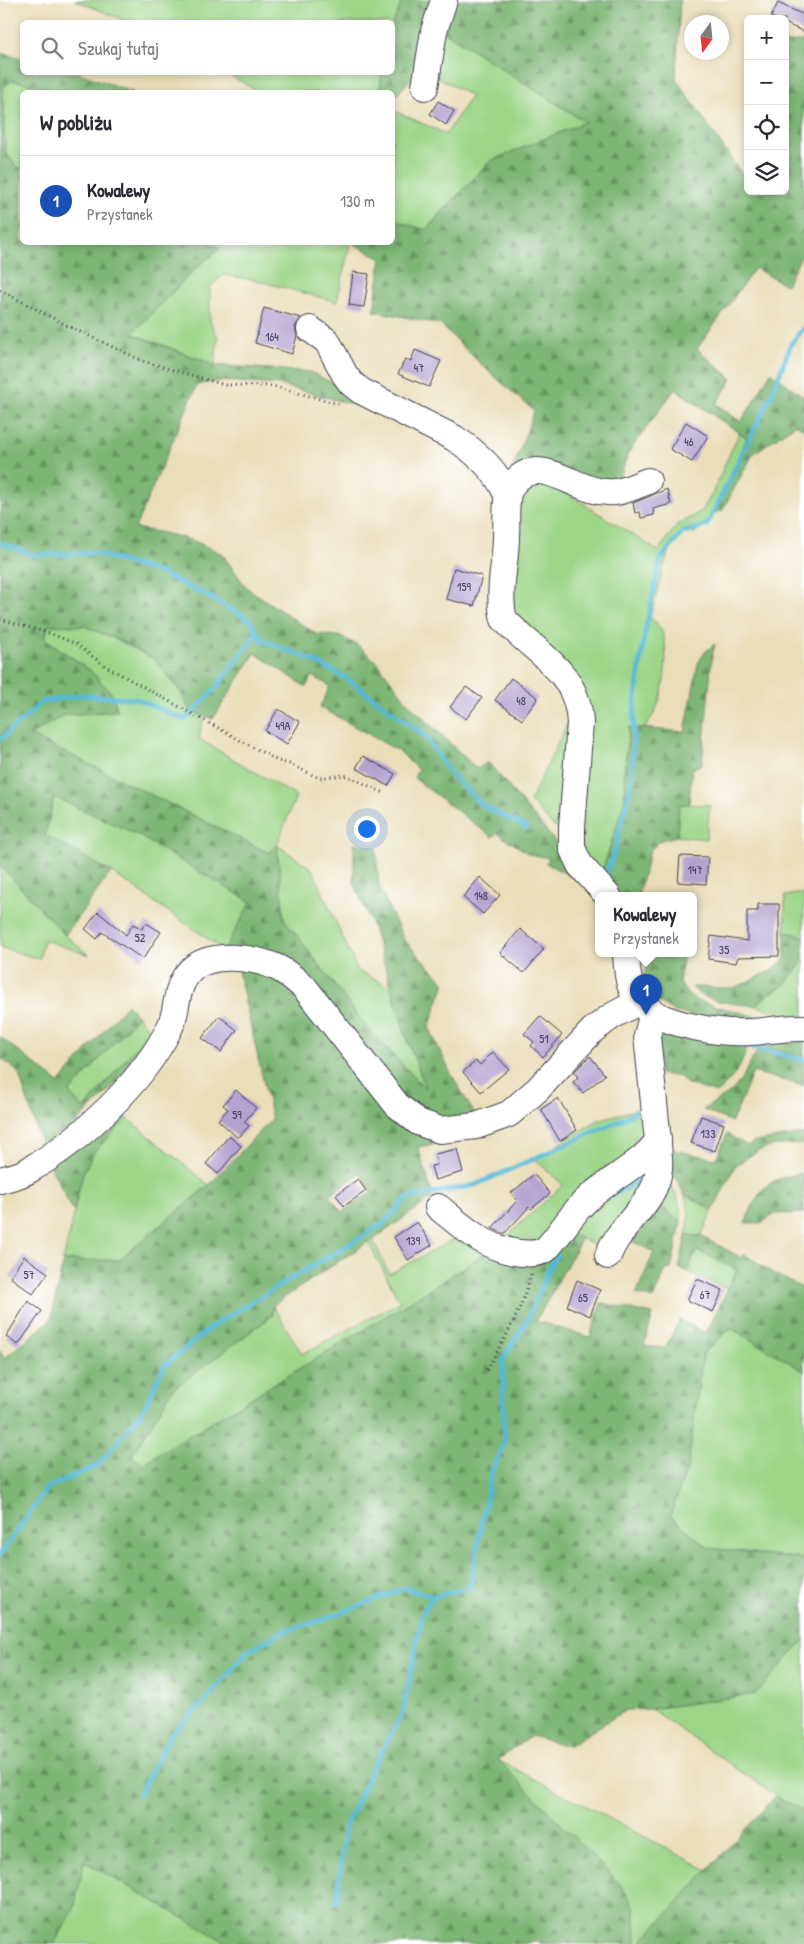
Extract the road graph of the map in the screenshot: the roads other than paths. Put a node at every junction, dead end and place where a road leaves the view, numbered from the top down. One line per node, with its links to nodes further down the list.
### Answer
1 (444, 0): 2 (street)
2 (425, 87)
3 (310, 329): 5 (street)
4 (648, 481): 5 (street)
5 (507, 495): 6 (street)
6 (604, 892)
7 (626, 957): 8 (street)
8 (641, 1002): 9 (street); 10 (street); 11 (street)
9 (804, 1028)
10 (658, 1141): 12 (street); 13 (street)
11 (0, 1180)
12 (438, 1207)
13 (608, 1256)

